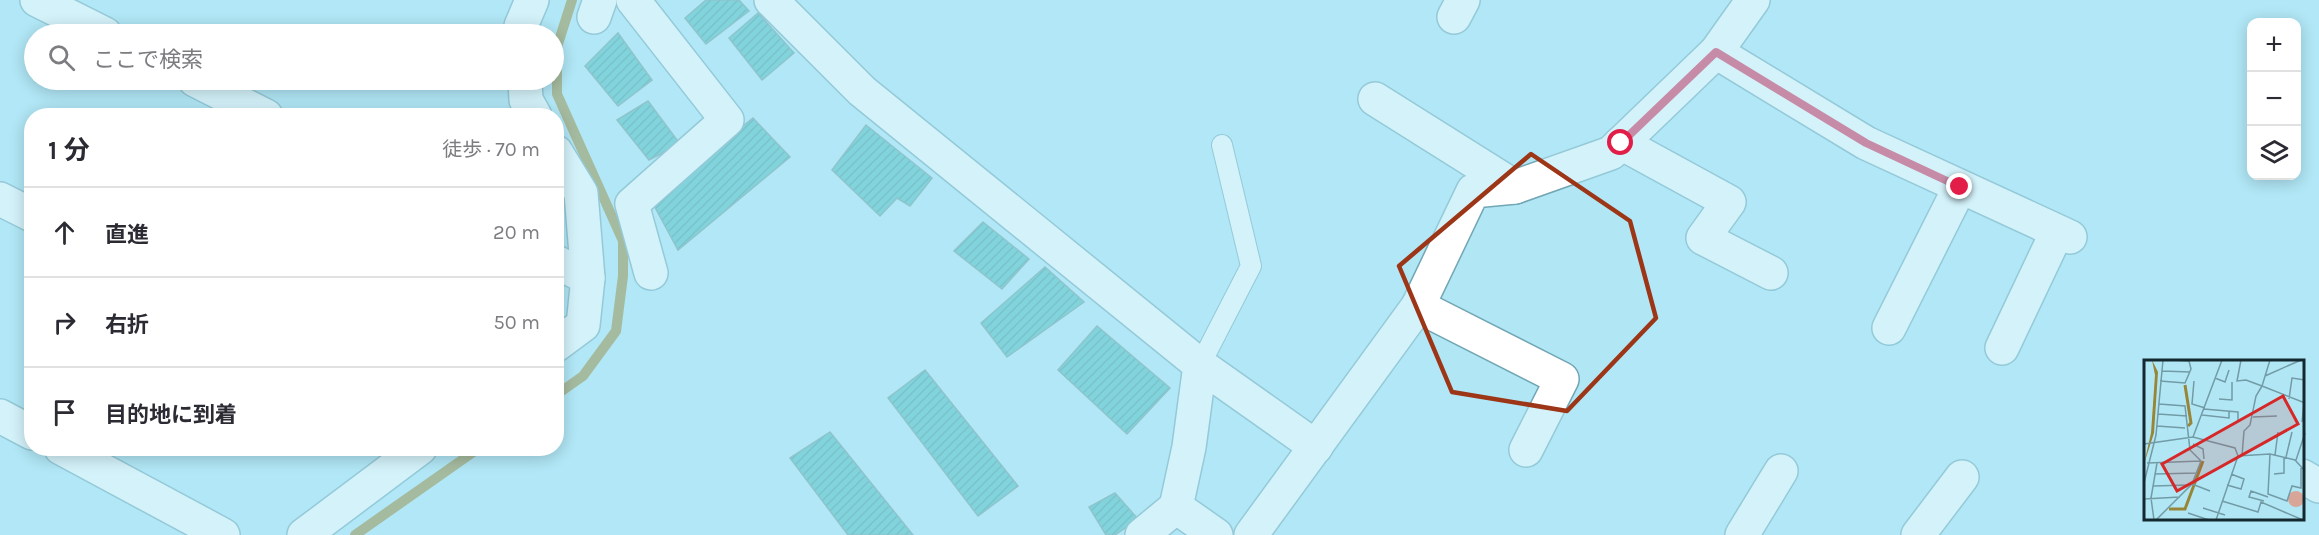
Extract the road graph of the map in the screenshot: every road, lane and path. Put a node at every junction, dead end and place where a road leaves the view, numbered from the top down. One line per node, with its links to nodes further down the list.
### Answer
1 (37, 0): 6 (street)
2 (532, 0): 7 (street)
3 (633, 0): 22 (street)
4 (771, 0): 29 (street)
5 (1753, 0): 8 (street)
6 (85, 24)
7 (522, 24)
8 (1716, 52): 14 (street); 18 (street)
9 (215, 90): 12 (street)
10 (526, 90): 13 (street)
11 (1375, 99): 17 (street)
12 (250, 108)
13 (530, 108)
14 (1621, 143): 17 (street); 23 (street)
15 (1222, 145): 29 (lane)
16 (564, 165): 24 (street)
17 (1515, 187): 25 (street)
18 (1960, 187): 26 (street); 28 (street)
19 (0, 198): 20 (street)
20 (24, 211)
21 (564, 266): 24 (street)
22 (651, 273)
23 (1771, 273)
24 (588, 278): 27 (street)
25 (1418, 306): 32 (street); 33 (street)
26 (1890, 328)
27 (564, 339)
28 (2002, 348)
29 (1200, 365): 32 (street); 40 (street)
30 (0, 416): 31 (street)
31 (24, 429)
32 (1316, 447): 45 (street)
33 (1526, 450)
34 (76, 456): 41 (street)
35 (409, 456): 42 (street)
36 (1781, 471): 46 (street)
37 (1962, 477): 47 (street)
38 (2304, 477): 39 (street)
39 (2319, 486)
40 (1176, 507): 43 (street); 44 (street)
41 (223, 535)
42 (304, 535)
43 (1142, 535)
44 (1216, 535)
45 (1251, 535)
46 (1742, 535)
47 (1918, 535)

